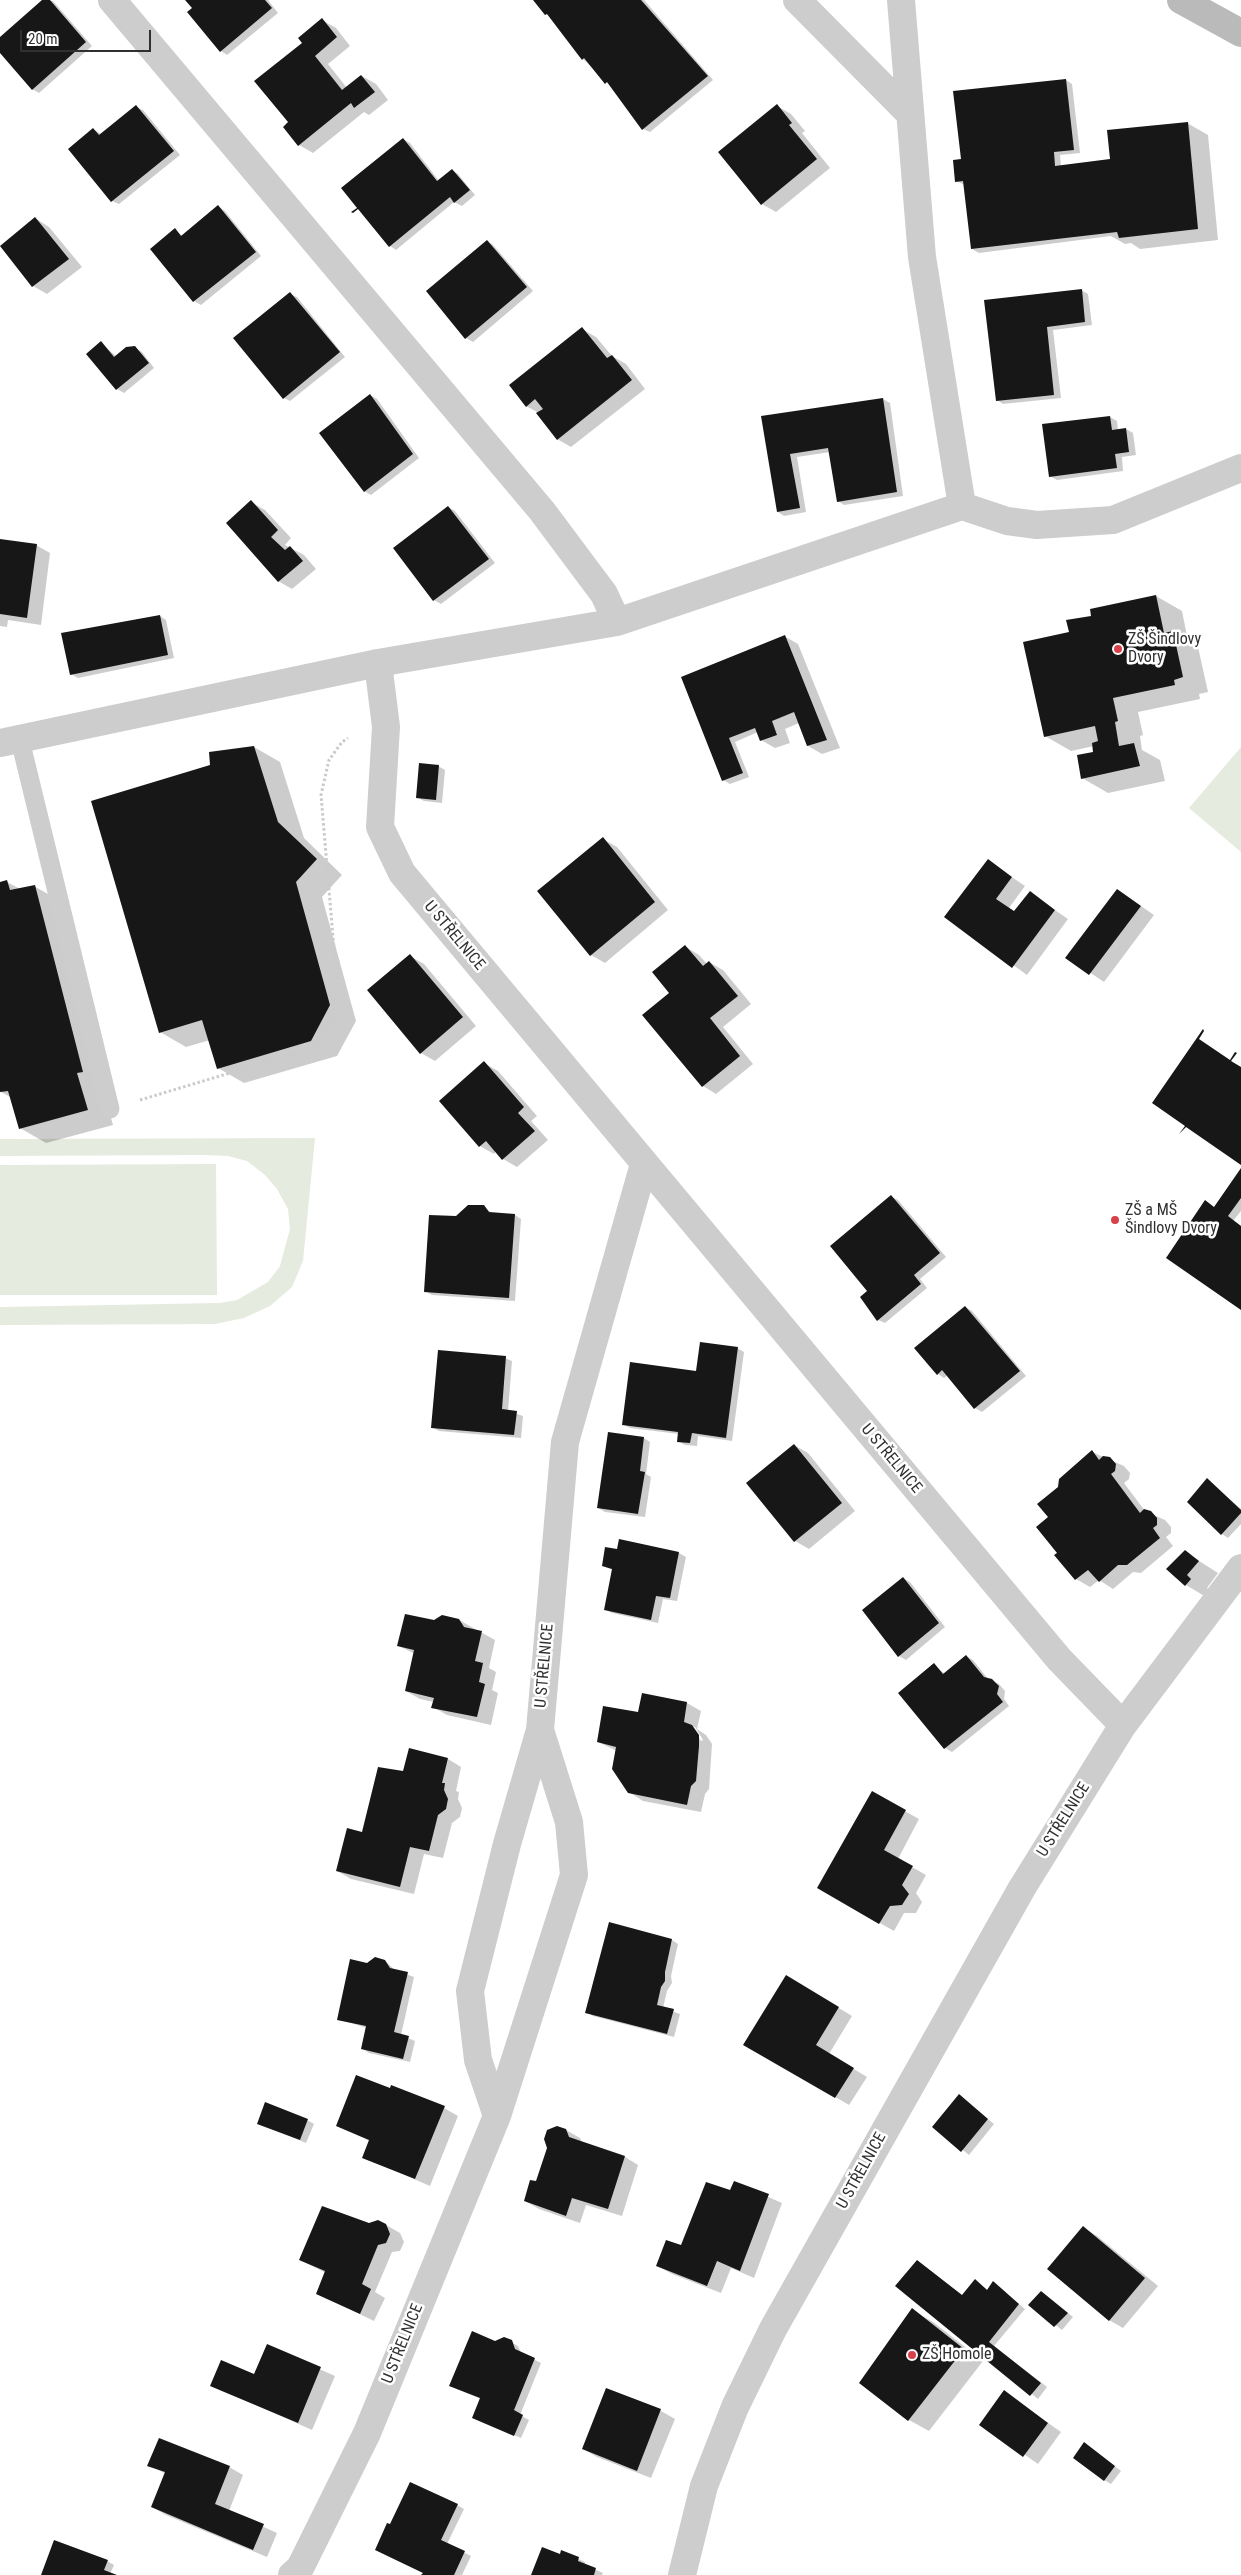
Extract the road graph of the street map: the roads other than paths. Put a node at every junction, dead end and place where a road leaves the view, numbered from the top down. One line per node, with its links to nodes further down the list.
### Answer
1 (112, 0): 9 (street)
2 (797, 0): 6 (street)
3 (901, 0): 6 (street)
4 (1181, 0): 5 (street)
5 (1239, 27)
6 (909, 113): 8 (street)
7 (1241, 468): 8 (street)
8 (962, 506): 9 (street)
9 (618, 622): 10 (street)
10 (378, 663): 11 (street); 13 (street, U STŘELNICE)
11 (10, 741): 12 (lane)
12 (110, 1109)
13 (644, 1164): 15 (street, U STŘELNICE); 16 (street, U STŘELNICE)
14 (1241, 1568): 15 (street)
15 (1123, 1725): 19 (street, U STŘELNICE)
16 (540, 1730): 17 (street, U STŘELNICE); 17 (street, U STŘELNICE)
17 (497, 2116): 18 (street, U STŘELNICE)
18 (301, 2573)
19 (682, 2575)

